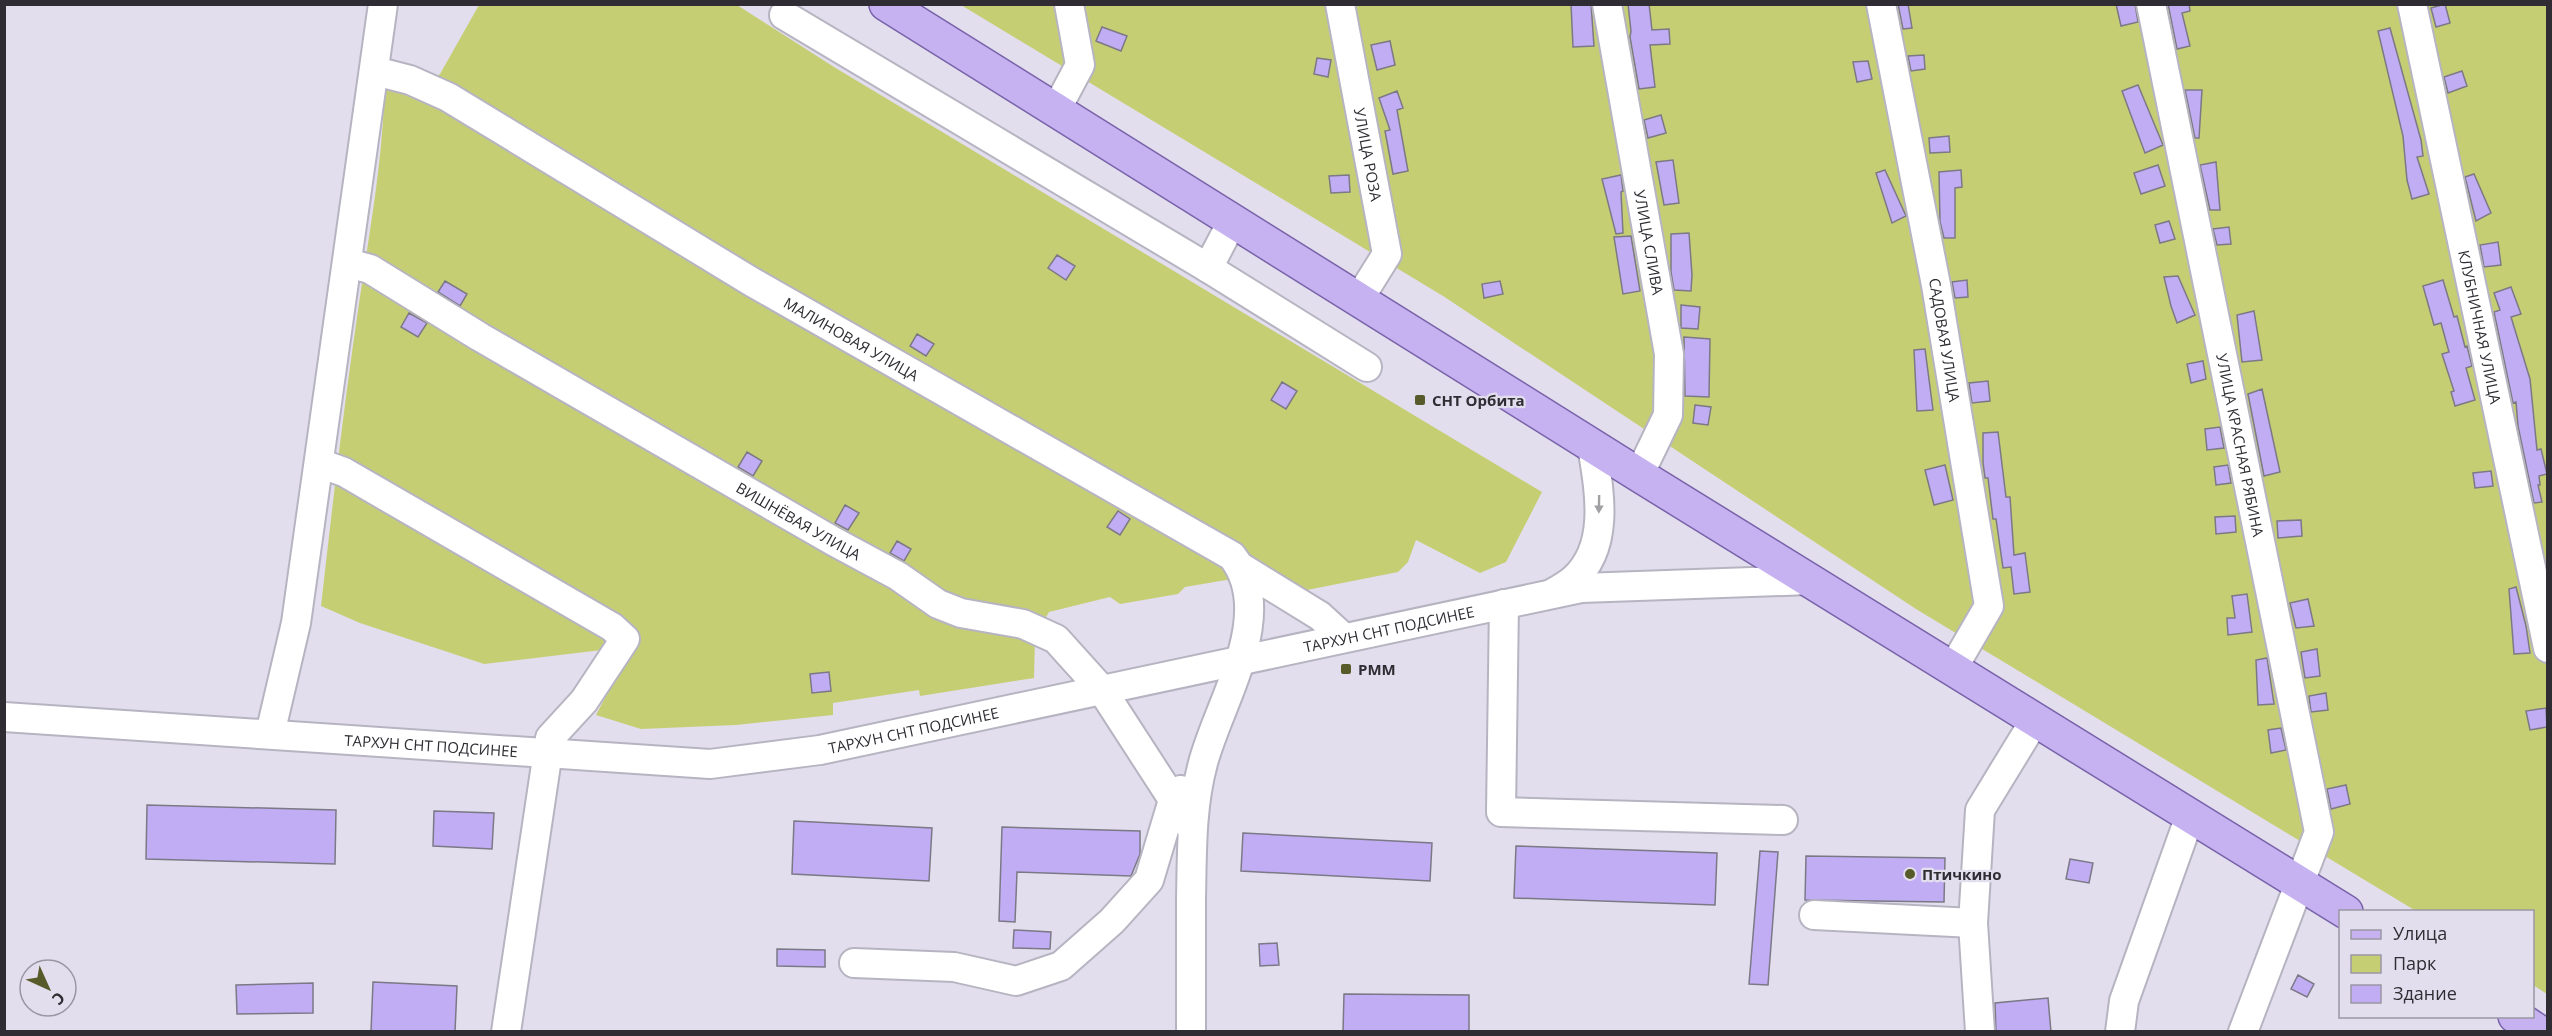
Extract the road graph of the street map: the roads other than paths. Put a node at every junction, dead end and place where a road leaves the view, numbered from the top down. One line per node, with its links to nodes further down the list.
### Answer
1 (383, 4): 10 (street)
2 (886, 4): 11 (main road)
3 (1069, 4): 11 (street)
4 (1340, 4): 15 (street, УЛИЦА РОЗА)
5 (1607, 4): 19 (street, УЛИЦА СЛИВА)
6 (1881, 4): 27 (street, САДОВАЯ УЛИЦА)
7 (2151, 4): 38 (street, УЛИЦА КРАСНАЯ РЯБИНА)
8 (2412, 4): 25 (street, КЛУБНИЧНАЯ УЛИЦА)
9 (784, 8): 14 (street)
10 (375, 71): 13 (street); 20 (street, МАЛИНОВАЯ УЛИЦА)
11 (1056, 110): 12 (main road)
12 (1233, 220): 14 (street); 15 (main road)
13 (348, 263): 18 (street); 28 (street, ВИШНЁВАЯ УЛИЦА)
14 (1208, 268): 16 (street)
15 (1359, 299): 17 (main road)
16 (1367, 367)
17 (1592, 446): 19 (main road); 22 (street, one-way to 22)
18 (319, 463): 31 (street); 32 (street)
19 (1639, 475): 21 (main road)
20 (1242, 568): 24 (street, МАЛИНОВАЯ УЛИЦА); 26 (street)
21 (1810, 580): 22 (street, ТАРХУН СНТ ПОДСИНЕЕ); 27 (main road)
22 (1553, 594): 23 (street, ТАРХУН СНТ ПОДСИНЕЕ)
23 (1504, 604): 24 (street, ТАРХУН СНТ ПОДСИНЕЕ); 36 (street)
24 (1344, 638): 26 (street, ТАРХУН СНТ ПОДСИНЕЕ)
25 (2547, 648)
26 (1241, 660): 28 (street, ТАРХУН СНТ ПОДСИНЕЕ); 33 (street)
27 (1953, 668): 30 (main road)
28 (1102, 690): 32 (street, ТАРХУН СНТ ПОДСИНЕЕ); 34 (street, ВИШНЁВАЯ УЛИЦА)
29 (4, 717): 31 (street, ТАРХУН СНТ ПОДСИНЕЕ)
30 (2035, 720): 35 (main road); 41 (street)
31 (270, 734): 32 (street, ТАРХУН СНТ ПОДСИНЕЕ)
32 (548, 754): 44 (street)
33 (1203, 763): 34 (street); 37 (street)
34 (1173, 800): 37 (street, ВИШНЁВАЯ УЛИЦА); 42 (street)
35 (2190, 816): 38 (main road); 47 (street)
36 (1784, 820)
37 (1192, 829): 45 (street)
38 (2299, 882): 39 (main road); 48 (street, УЛИЦА КРАСНАЯ РЯБИНА)
39 (2343, 910)
40 (1814, 915): 41 (street)
41 (1973, 923): 46 (street)
42 (854, 963)
43 (2517, 1018): 49 (main road)
44 (506, 1032)
45 (1191, 1032)
46 (1980, 1032)
47 (2120, 1032)
48 (2243, 1032)
49 (2539, 1032)

